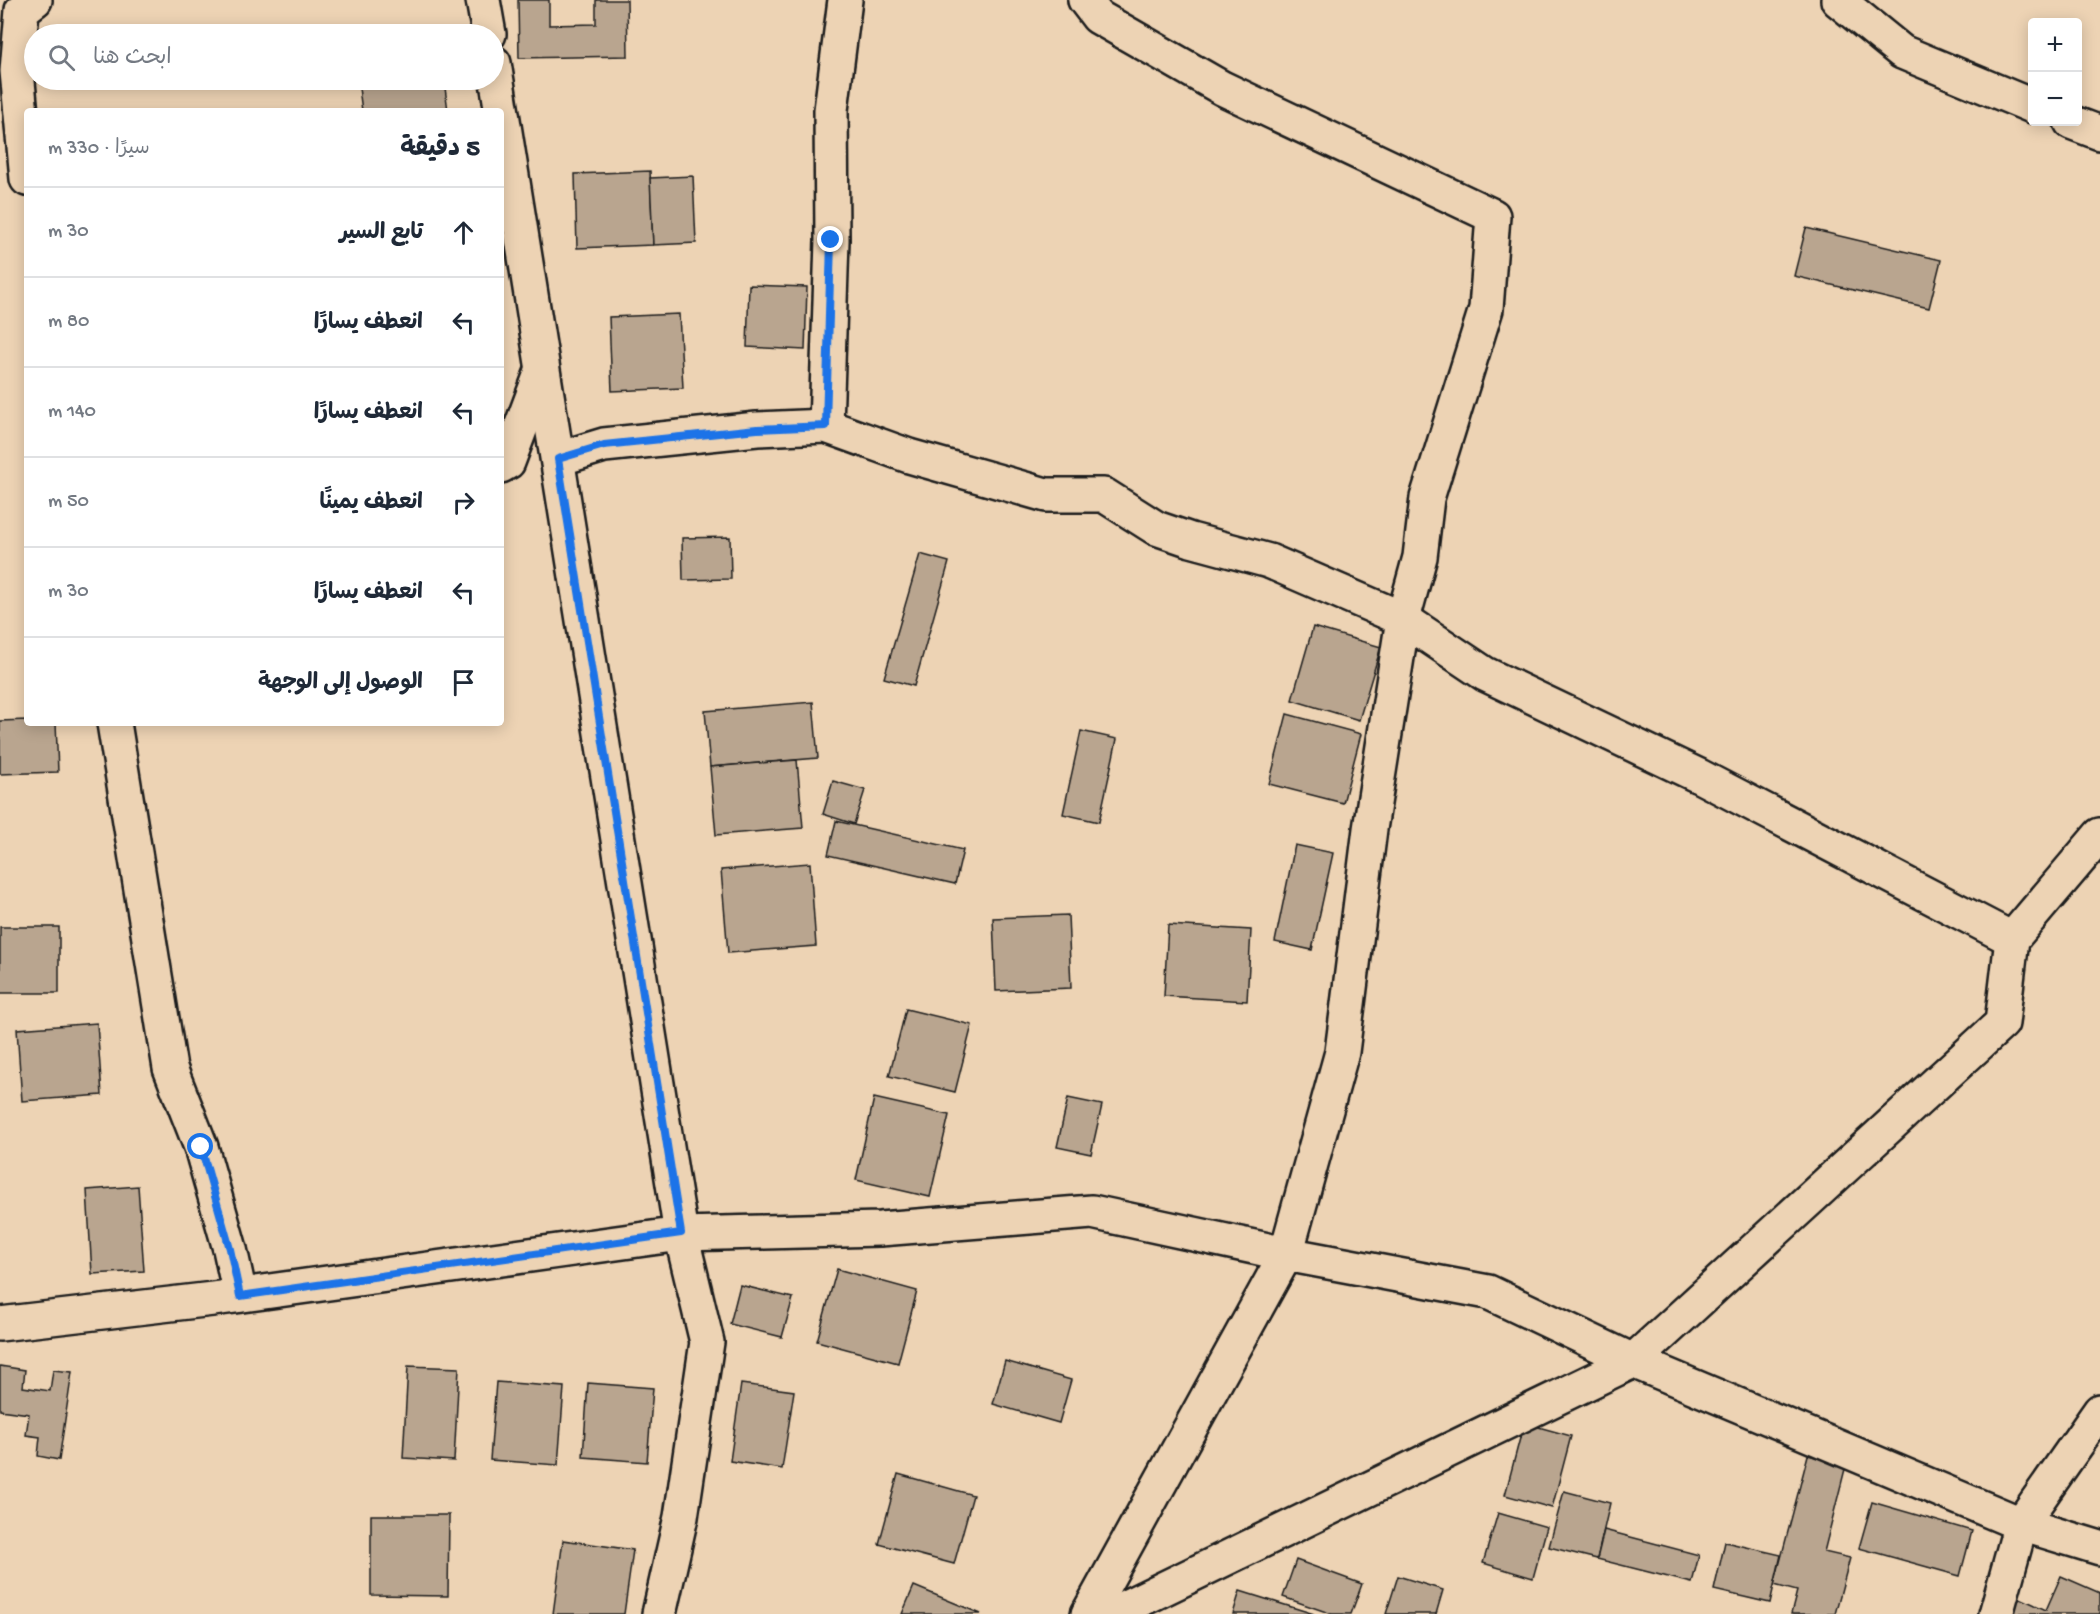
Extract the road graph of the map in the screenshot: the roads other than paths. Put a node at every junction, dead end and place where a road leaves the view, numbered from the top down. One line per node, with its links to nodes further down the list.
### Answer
1 (35, 0): 13 (street)
2 (483, 0): 6 (street)
3 (845, 0): 15 (street)
4 (1085, 0): 18 (street)
5 (1838, 0): 8 (street)
6 (487, 24)
7 (498, 90): 9 (street)
8 (2028, 104)
9 (501, 108)
10 (504, 125): 14 (street)
11 (2082, 126): 12 (street)
12 (2100, 133)
13 (24, 147)
14 (543, 369): 16 (street); 17 (street)
15 (826, 426): 16 (street); 18 (street)
16 (558, 459): 22 (street)
17 (504, 464)
18 (1403, 619): 21 (street); 23 (street)
19 (114, 726): 24 (street)
20 (2100, 835): 21 (street)
21 (2012, 939): 26 (street)
22 (681, 1233): 23 (street); 24 (street); 30 (street)
23 (1286, 1254): 26 (street); 31 (street)
24 (240, 1296): 25 (street)
25 (0, 1324)
26 (1634, 1361): 28 (street); 32 (street)
27 (2100, 1411): 28 (street)
28 (2021, 1524): 29 (street); 33 (street)
29 (2100, 1548)
30 (659, 1614)
31 (1088, 1614)
32 (1111, 1614)
33 (1996, 1614)

